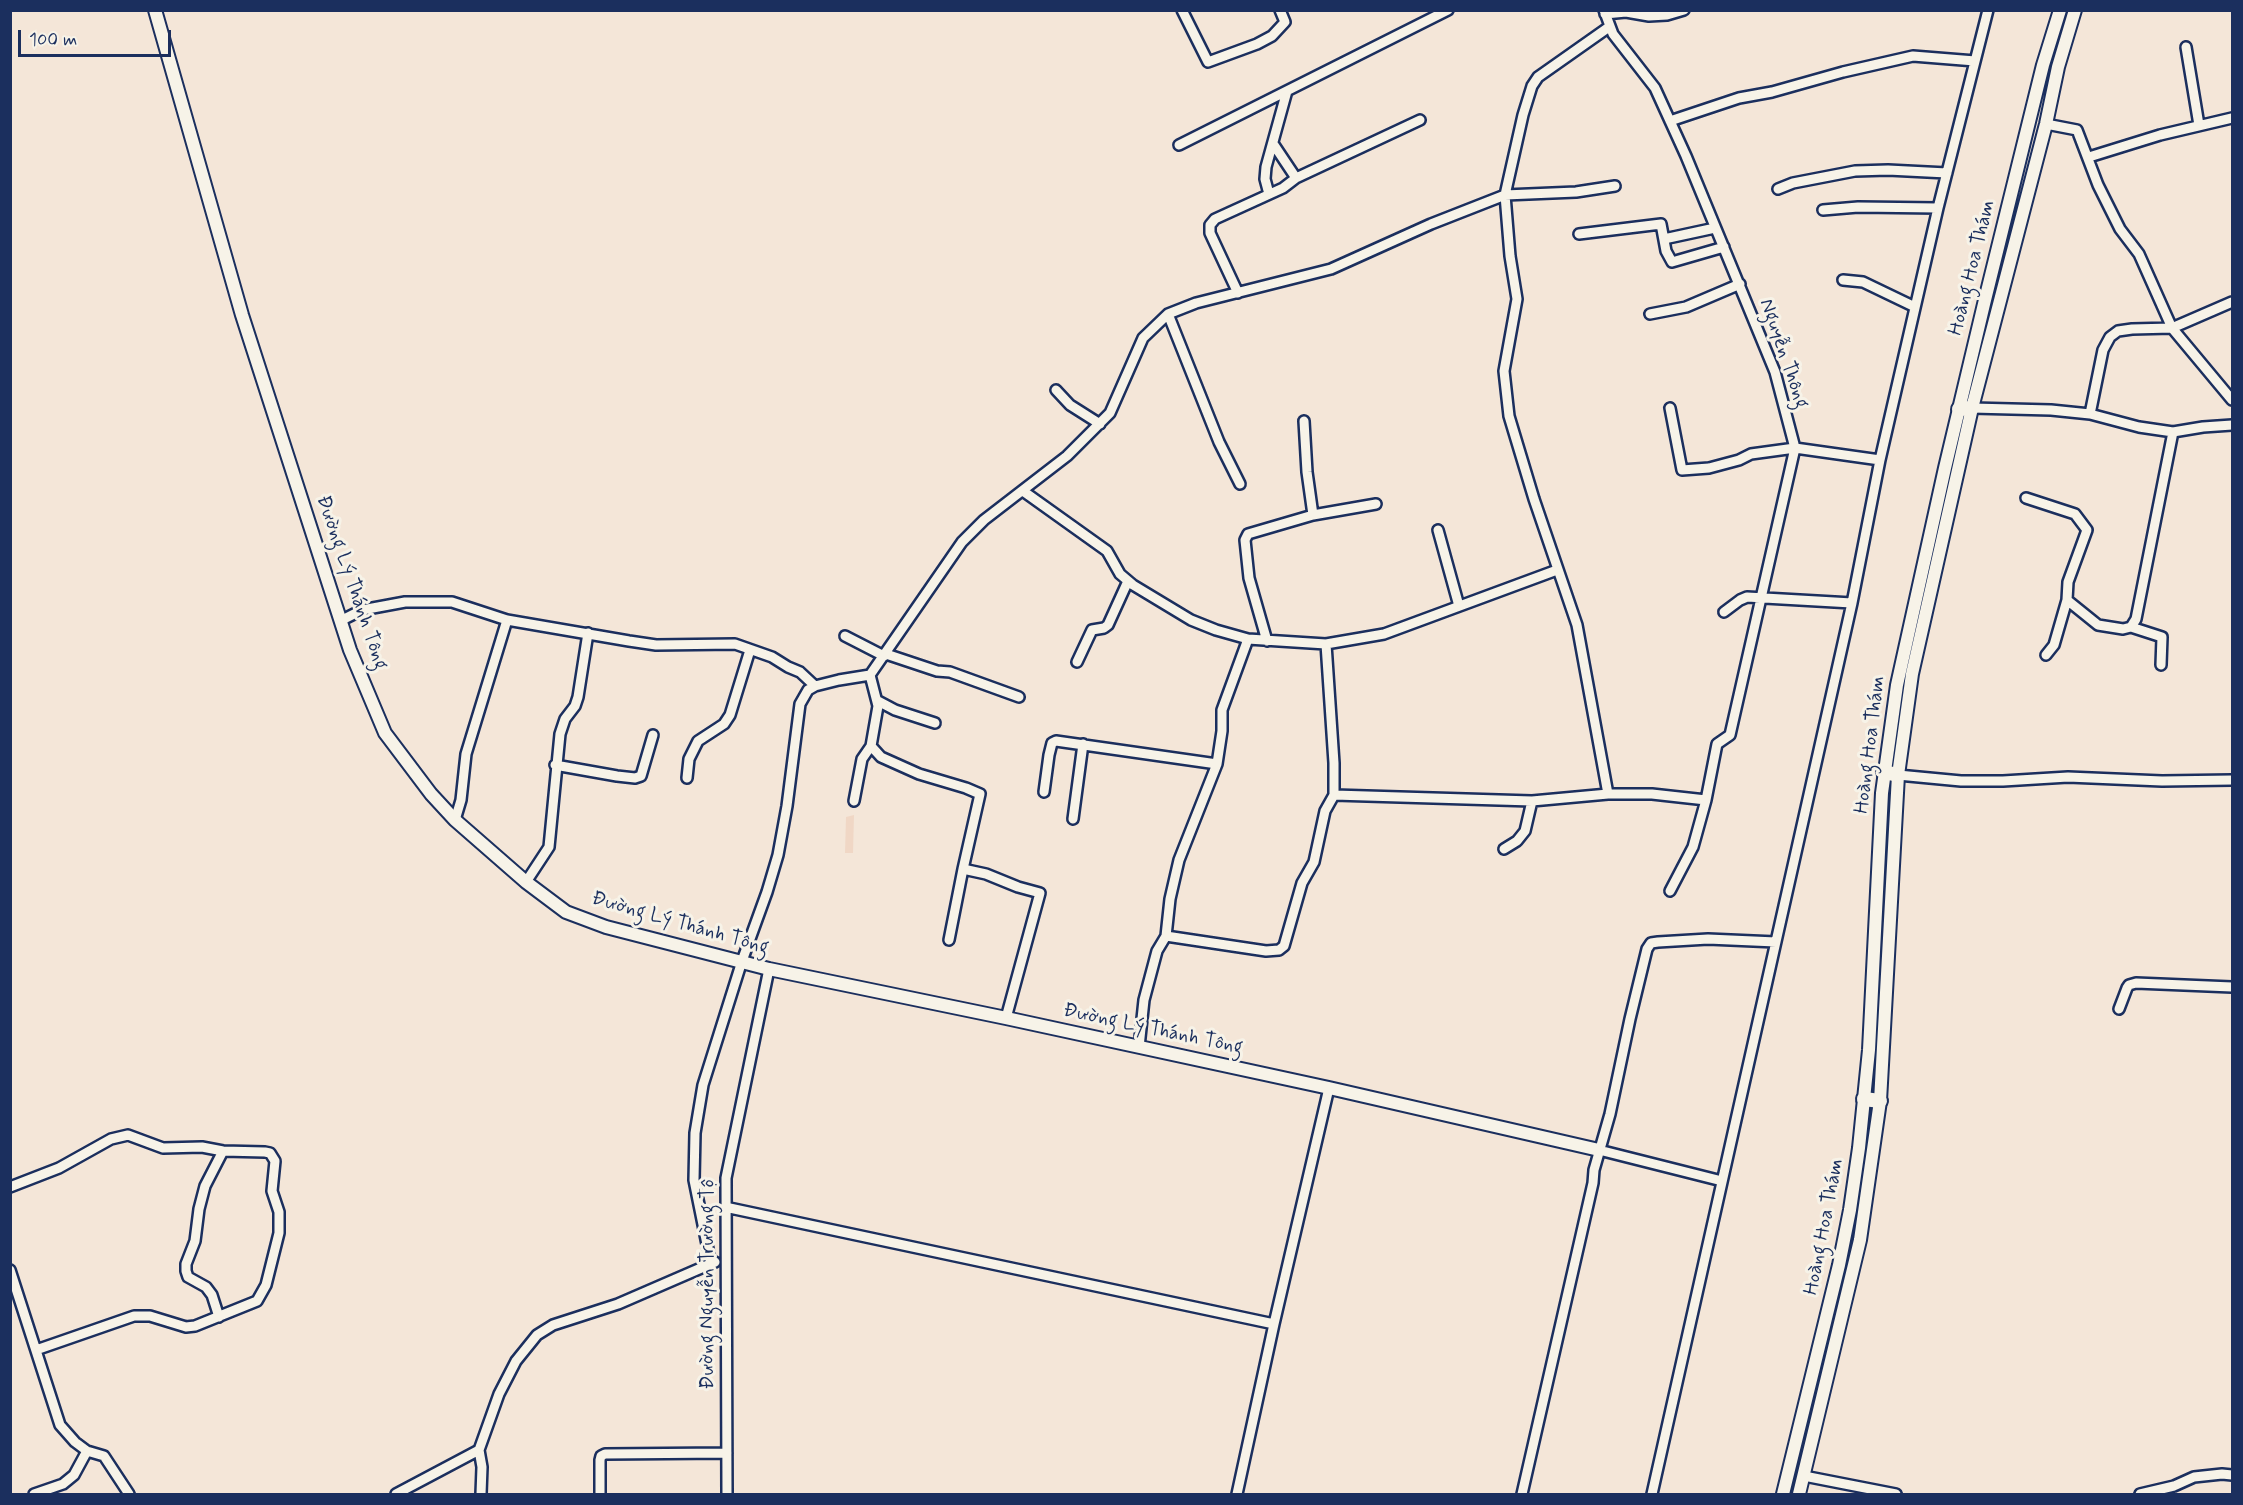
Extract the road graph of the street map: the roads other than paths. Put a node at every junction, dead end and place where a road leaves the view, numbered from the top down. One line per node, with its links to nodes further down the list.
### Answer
1 (155, 10): 66 (main road, Đường Lý Thánh Tông)
2 (1182, 10): 3 (street)
3 (1280, 10)
4 (1448, 10): 13 (street)
5 (1684, 10): 9 (street)
6 (1988, 10): 12 (street)
7 (2061, 10): 45 (main road, Hoàng Hoa Thám)
8 (2075, 10): 17 (main road, Hoàng Hoa Thám)
9 (1604, 12): 10 (street, Nguyễn Thông)
10 (1610, 27): 16 (street, Nguyễn Thông); 27 (street)
11 (2186, 47): 18 (street)
12 (1975, 61): 16 (street); 22 (street)
13 (1287, 91): 19 (street); 20 (street)
14 (2232, 118): 18 (street)
15 (1420, 120): 23 (street)
16 (1670, 121): 30 (street, Nguyễn Thông)
17 (2046, 124): 21 (street); 45 (main road, Hoàng Hoa Thám)
18 (2199, 125): 21 (street)
19 (1179, 145)
20 (1274, 145): 23 (street); 26 (street)
21 (2089, 157): 41 (street)
22 (1947, 173): 25 (street); 28 (street)
23 (1296, 178): 26 (street)
24 (1615, 186): 27 (street)
25 (1778, 189)
26 (1269, 194): 36 (street)
27 (1504, 195): 36 (street); 59 (street)
28 (1938, 208): 29 (street); 38 (street)
29 (1823, 210)
30 (1715, 228): 32 (street); 33 (street, Nguyễn Thông)
31 (1579, 234): 32 (street)
32 (1664, 239): 33 (street)
33 (1724, 247): 35 (street, Nguyễn Thông)
34 (1843, 280): 38 (street)
35 (1740, 284): 40 (street); 51 (street, Nguyễn Thông)
36 (1238, 292): 39 (street)
37 (2232, 302): 41 (street)
38 (1916, 307): 52 (street)
39 (1168, 314): 48 (street); 53 (street)
40 (1650, 314)
41 (2172, 328): 43 (street); 46 (street)
42 (1056, 390): 48 (street)
43 (2232, 400)
44 (1670, 408): 51 (street)
45 (1965, 409): 46 (street); 89 (main road, Hoàng Hoa Thám)
46 (2090, 414): 50 (street)
47 (1304, 421): 57 (street)
48 (1100, 424): 54 (street)
49 (2232, 425): 50 (street)
50 (2173, 432): 68 (street)
51 (1795, 448): 52 (street); 61 (street, Nguyễn Thông)
52 (1880, 460): 63 (street)
53 (1240, 484)
54 (1023, 491): 60 (street); 75 (street)
55 (2026, 498): 62 (street)
56 (1376, 504): 57 (street)
57 (1313, 515): 72 (street)
58 (1438, 530): 64 (street)
59 (1557, 570): 64 (street); 93 (street)
60 (1128, 580): 71 (street); 77 (street)
61 (1762, 597): 63 (street); 65 (street); 95 (street, Nguyễn Thông)
62 (2067, 600): 68 (street); 76 (street)
63 (1852, 603): 106 (street)
64 (1459, 606): 73 (street)
65 (1724, 612)
66 (342, 620): 67 (street); 99 (main road, Đường Lý Thánh Tông)
67 (507, 620): 69 (street); 99 (street)
68 (2131, 627): 78 (street)
69 (588, 633): 74 (street); 88 (street)
70 (845, 636): 75 (street)
71 (1248, 639): 72 (street); 87 (street)
72 (1267, 641): 73 (street)
73 (1326, 644): 94 (street)
74 (750, 650): 80 (street); 90 (street)
75 (885, 655): 79 (street); 81 (street)
76 (2046, 655)
77 (1077, 662)
78 (2161, 665)
79 (870, 675): 80 (street); 82 (street)
80 (815, 686): 107 (street)
81 (1019, 697)
82 (878, 701): 83 (street); 86 (street)
83 (935, 723)
84 (653, 735): 88 (street)
85 (1083, 744): 87 (street); 92 (street); 98 (street)
86 (872, 746): 96 (street); 101 (street)
87 (1217, 764): 104 (street)
88 (555, 765): 102 (street)
89 (1891, 773): 91 (street); 114 (main road, Hoàng Hoa Thám); 115 (main road, Hoàng Hoa Thám)
90 (687, 778)
91 (2232, 780)
92 (1044, 792)
93 (1608, 794): 95 (street); 97 (street)
94 (1334, 795): 97 (street); 104 (street)
95 (1706, 800): 103 (street)
96 (854, 801)
97 (1533, 801): 100 (street)
98 (1073, 819)
99 (455, 820): 102 (main road, Đường Lý Thánh Tông)
100 (1504, 849)
101 (963, 868): 105 (street); 111 (street)
102 (526, 882): 107 (main road, Đường Lý Thánh Tông)
103 (1670, 891)
104 (1166, 936): 112 (street)
105 (949, 940)
106 (1776, 942): 116 (street); 118 (street)
107 (742, 961): 108 (main road, Đường Lý Thánh Tông); 122 (street)
108 (769, 969): 111 (main road, Đường Lý Thánh Tông); 120 (street, Đường Nguyễn Trường Tộ)
109 (2232, 987): 110 (street)
110 (2119, 1009)
111 (1006, 1018): 112 (main road, Đường Lý Thánh Tông)
112 (1139, 1047): 113 (main road, Đường Lý Thánh Tông)
113 (1329, 1088): 116 (main road, Đường Lý Thánh Tông); 125 (street)
114 (1864, 1099): 115 (main road); 142 (main road, Hoàng Hoa Thám)
115 (1880, 1101): 131 (main road, Hoàng Hoa Thám)
116 (1599, 1150): 118 (street); 140 (street)
117 (223, 1151): 119 (street); 124 (street); 124 (street)
118 (1722, 1181): 141 (street)
119 (10, 1187)
120 (725, 1207): 121 (street, Đường Nguyễn Trường Tộ); 125 (street)
121 (725, 1257): 122 (street); 129 (street, Đường Nguyễn Trường Tộ)
122 (711, 1264): 127 (street)
123 (10, 1270): 126 (street)
124 (219, 1317): 126 (street)
125 (1274, 1324): 139 (street)
126 (36, 1350): 128 (street)
127 (479, 1450): 135 (street); 136 (street)
128 (87, 1451): 133 (street); 134 (street)
129 (727, 1453): 137 (street); 138 (street, Đường Nguyễn Trường Tộ)
130 (2232, 1475): 132 (street)
131 (1804, 1476): 143 (main road, Hoàng Hoa Thám); 144 (street)
132 (2173, 1490): 145 (street)
133 (34, 1494)
134 (129, 1494)
135 (396, 1494)
136 (482, 1494)
137 (600, 1494)
138 (727, 1494)
139 (1237, 1494)
140 (1522, 1494)
141 (1652, 1494)
142 (1783, 1494)
143 (1799, 1494)
144 (1896, 1494)
145 (2140, 1494)

